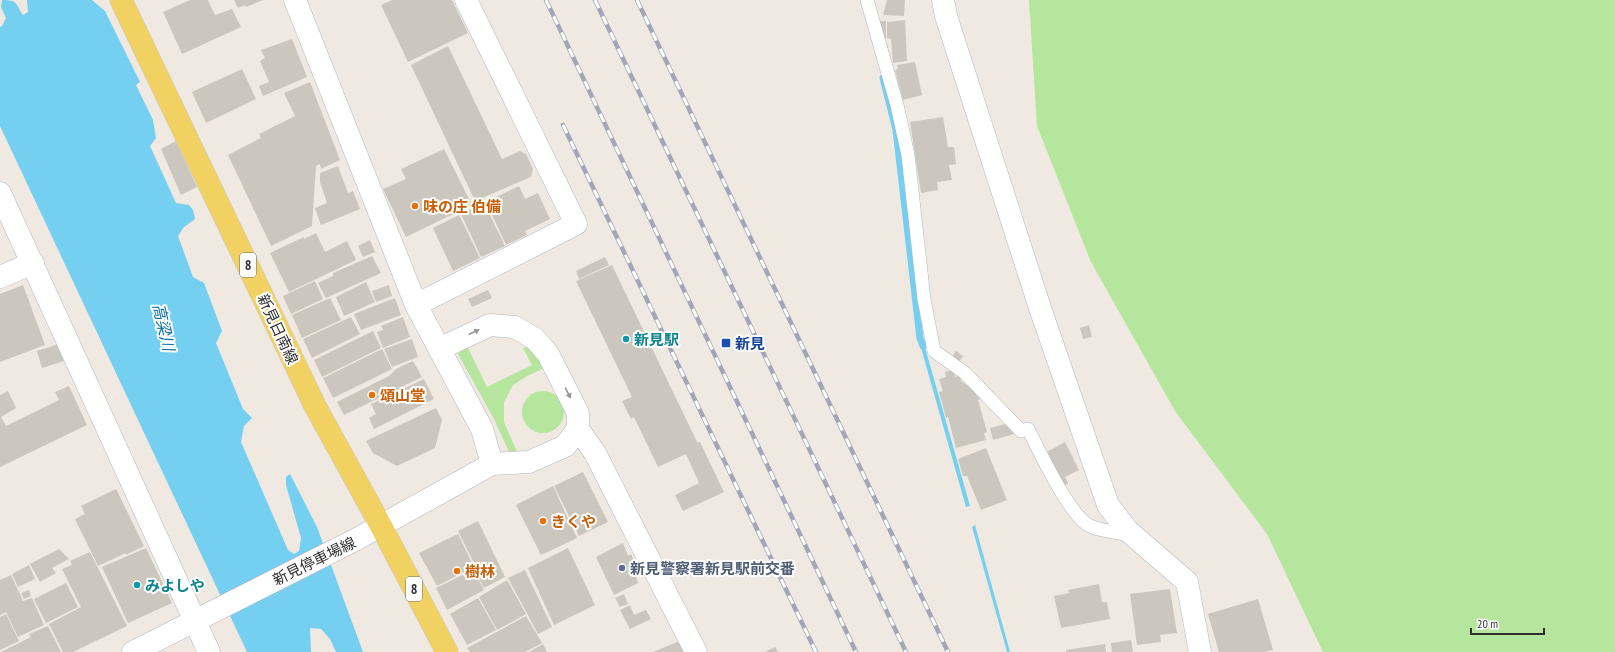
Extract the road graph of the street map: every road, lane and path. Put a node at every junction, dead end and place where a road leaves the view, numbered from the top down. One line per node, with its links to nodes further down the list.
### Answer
1 (121, 0): 13 (main road, 新見日南線 / 8)
2 (295, 0): 9 (street)
3 (466, 0): 9 (street)
4 (867, 0): 14 (lane)
5 (942, 0): 14 (street)
6 (0, 193): 7 (street)
7 (33, 263): 8 (street); 15 (street)
8 (0, 277)
9 (416, 305): 10 (street)
10 (439, 349): 11 (street, one-way to 11); 12 (street)
11 (578, 429): 12 (street); 19 (street)
12 (492, 464): 13 (street, 新見停車場線)
13 (381, 526): 15 (street, 新見停車場線); 18 (main road, 新見日南線 / 8)
14 (1134, 536): 20 (street)
15 (200, 617): 16 (street, 新見停車場線); 17 (street)
16 (133, 652)
17 (209, 652)
18 (447, 652)
19 (696, 652)
20 (1200, 652)

